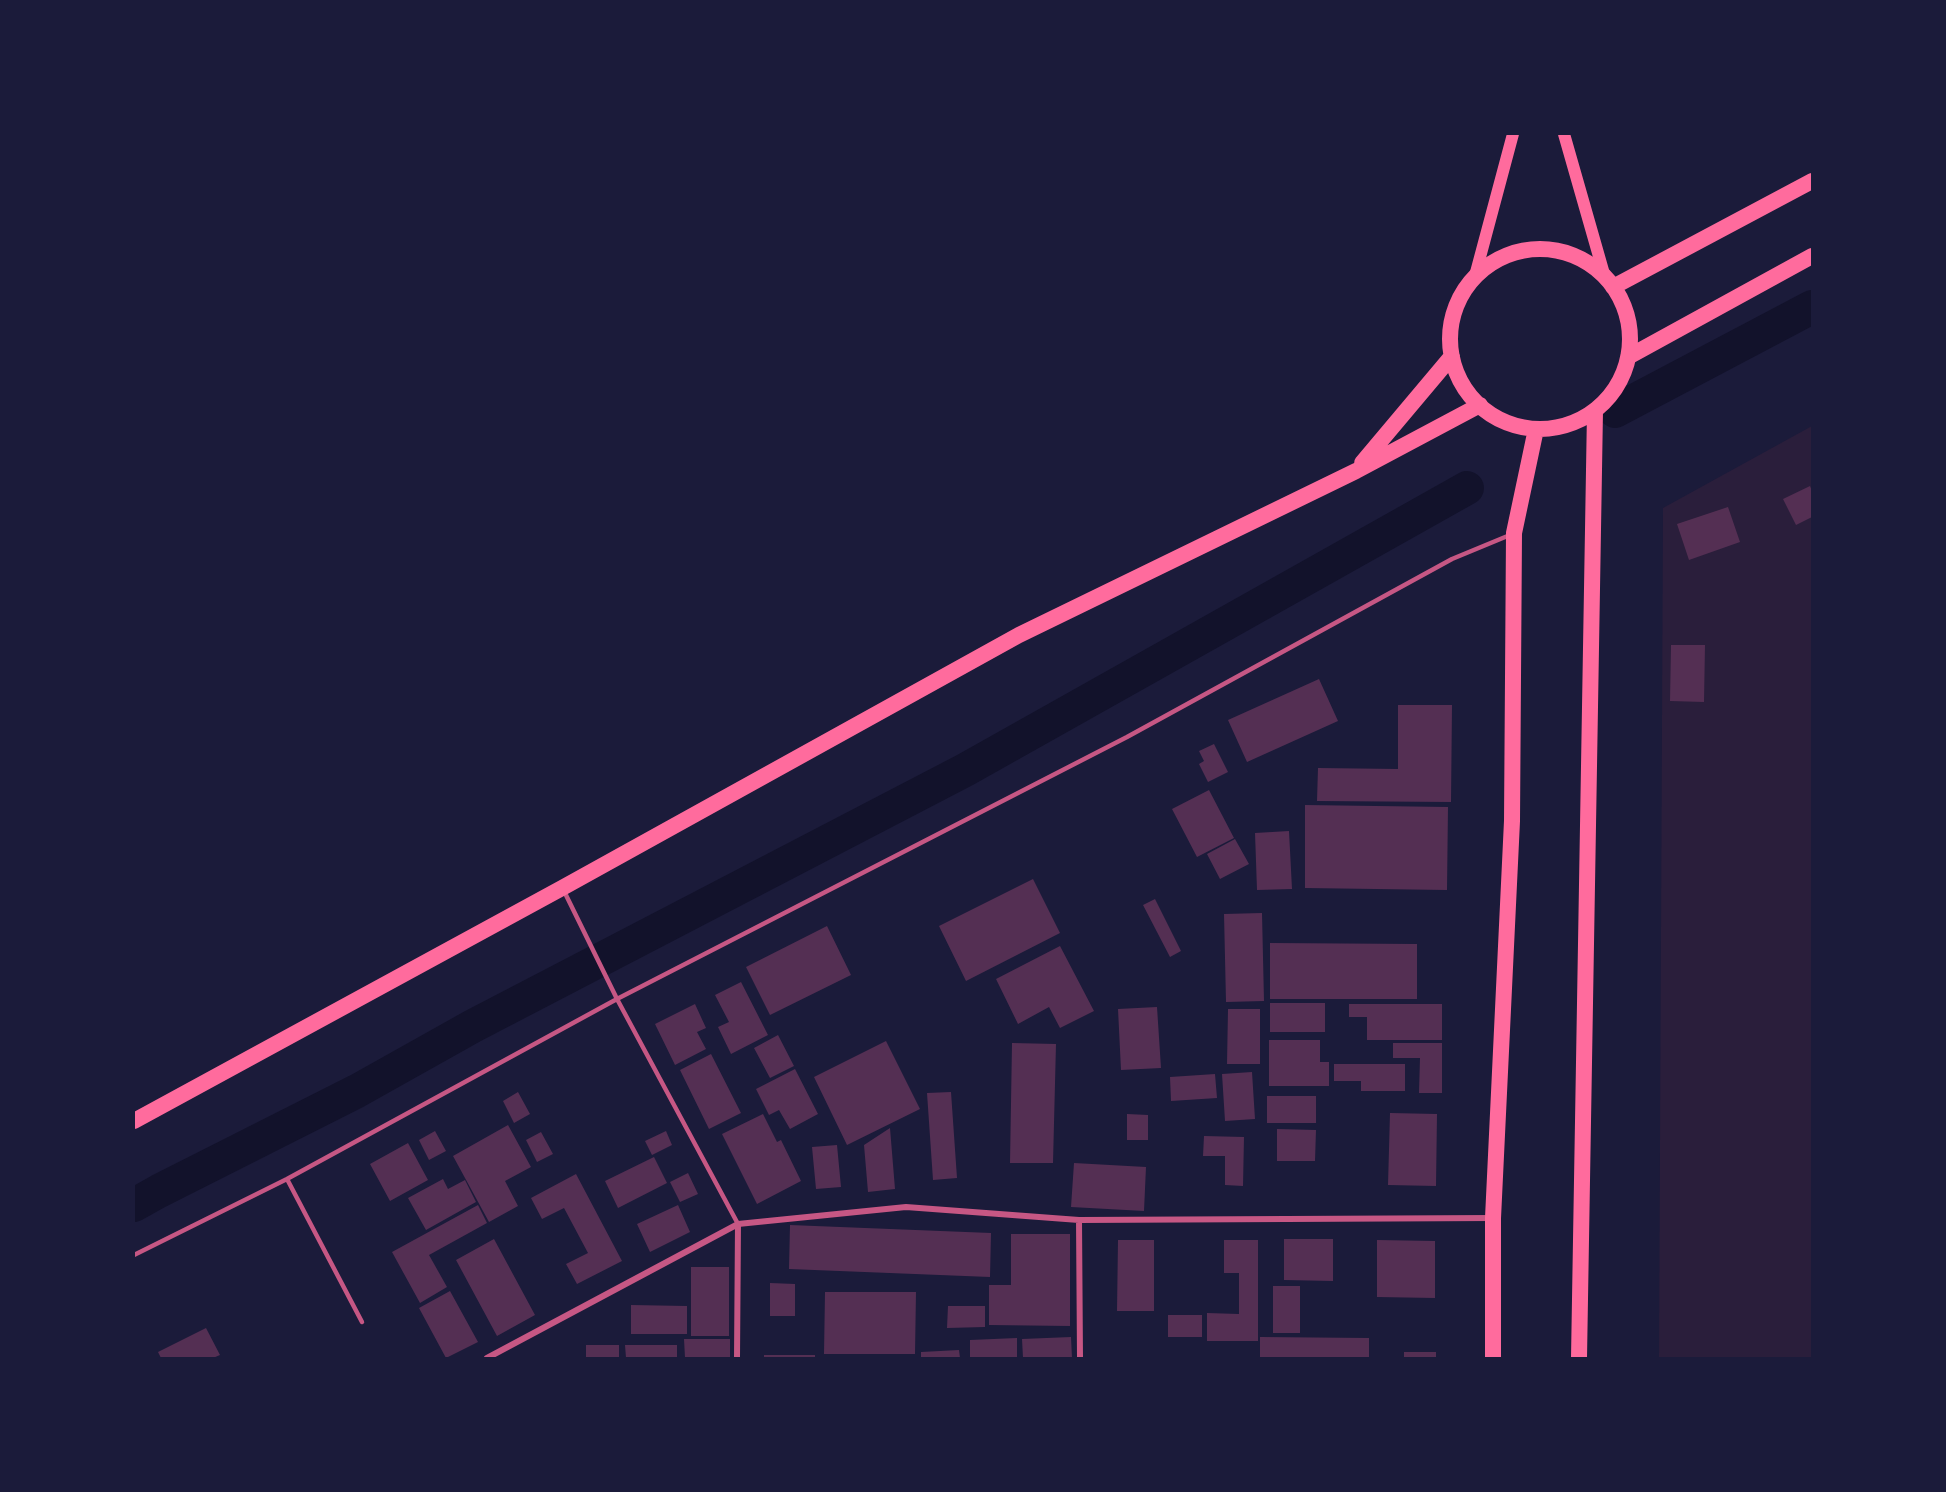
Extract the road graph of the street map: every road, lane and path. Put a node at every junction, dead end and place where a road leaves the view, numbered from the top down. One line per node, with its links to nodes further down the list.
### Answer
1 (1513, 134): 5 (main road)
2 (1564, 134): 6 (main road)
3 (1812, 181): 6 (highway)
4 (1812, 256): 8 (highway)
5 (1475, 276): 6 (highway); 7 (highway)
6 (1609, 281): 8 (highway)
7 (1452, 356): 9 (highway); 12 (highway)
8 (1628, 357): 10 (highway)
9 (1480, 405): 11 (highway); 12 (highway)
10 (1594, 411): 11 (highway); 27 (highway)
11 (1536, 429): 13 (highway)
12 (1356, 471): 14 (highway)
13 (1514, 533): 15 (lane); 18 (highway)
14 (562, 888): 15 (lane); 16 (highway)
15 (616, 997): 17 (lane); 20 (lane)
16 (134, 1121)
17 (287, 1179): 21 (lane); 22 (lane)
18 (1493, 1218): 19 (street); 26 (highway)
19 (1079, 1220): 20 (street); 25 (street)
20 (738, 1224): 23 (street); 24 (street)
21 (134, 1255)
22 (362, 1322)
23 (487, 1359)
24 (737, 1359)
25 (1080, 1359)
26 (1493, 1359)
27 (1579, 1359)

